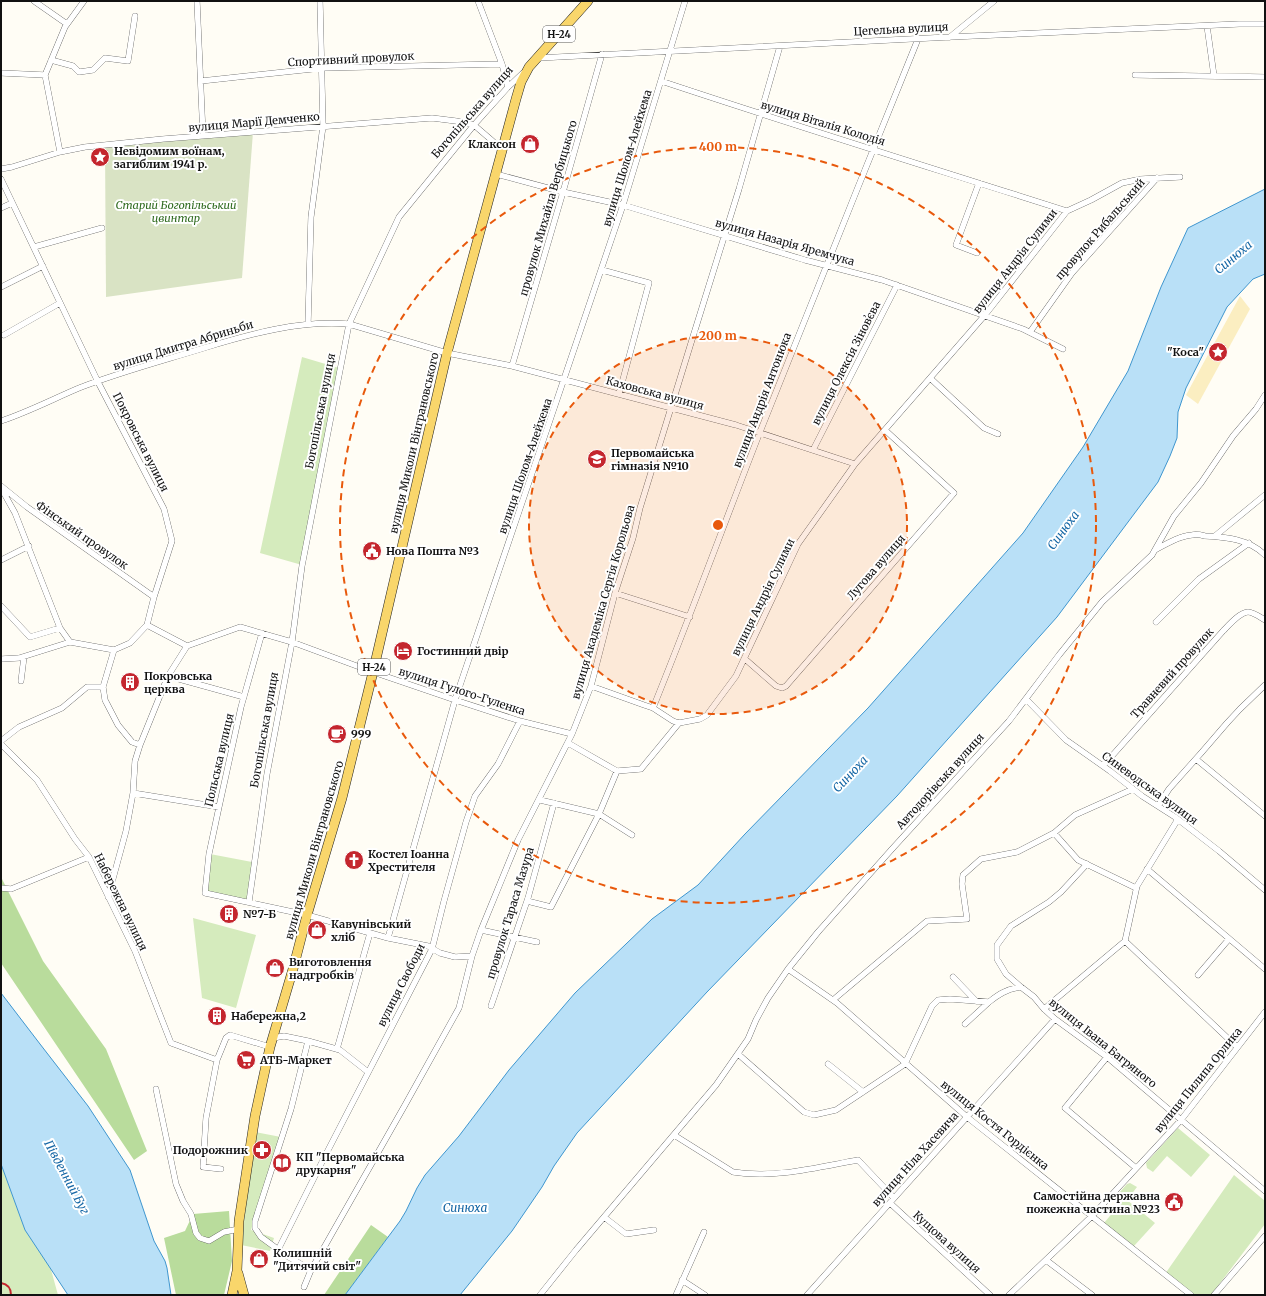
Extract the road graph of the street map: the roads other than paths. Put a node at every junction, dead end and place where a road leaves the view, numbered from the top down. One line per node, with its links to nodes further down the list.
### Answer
1 (34, 1): 10 (street)
2 (84, 1): 10 (street)
3 (197, 1): 28 (street)
4 (320, 1): 22 (street)
5 (478, 1): 20 (street)
6 (588, 1): 18 (main road, Богопільська вулиця / Н-24)
7 (685, 1): 16 (street, вулиця Шолом-Алейхема)
8 (994, 1): 13 (street)
9 (135, 16): 19 (street)
10 (67, 24): 19 (street)
11 (1265, 24): 12 (street, Цегельна вулиця)
12 (1207, 26): 13 (street, Цегельна вулиця); 26 (street)
13 (950, 37): 14 (street, Цегельна вулиця)
14 (918, 39): 15 (street, Цегельна вулиця); 35 (street, вулиця Андрія Антонюка)
15 (780, 46): 16 (street, Цегельна вулиця); 31 (street, вулиця Академіка Сергія Корольова)
16 (670, 51): 17 (street, Цегельна вулиця); 29 (street, вулиця Шолом-Алейхема)
17 (602, 54): 18 (street, Цегельна вулиця); 44 (street, провулок Михайла Вербицького)
18 (538, 58): 21 (main road, Богопільська вулиця / Н-24)
19 (51, 60): 24 (street)
20 (502, 64): 22 (street, Спортивний провулок); 30 (street)
21 (529, 67): 30 (street, Богопільська вулиця); 36 (main road, вулиця Миколи Вінграновського / Н-24)
22 (322, 68): 28 (street, Спортивний провулок); 33 (street)
23 (1, 73): 24 (street)
24 (45, 75): 37 (street)
25 (1135, 75): 26 (street)
26 (1214, 76): 27 (street)
27 (1265, 77)
28 (201, 81): 34 (street)
29 (661, 81): 31 (street, вулиця Віталія Колодія); 46 (street, вулиця Шолом-Алейхема)
30 (508, 87): 32 (street, Богопільська вулиця)
31 (760, 114): 35 (street, вулиця Віталія Колодія); 50 (street, вулиця Академіка Сергія Корольова)
32 (474, 125): 33 (street, вулиця Марії Демченко); 36 (street, вулиця Марії Демченко); 61 (street, Богопільська вулиця)
33 (323, 126): 34 (street, вулиця Марії Демченко); 60 (street)
34 (204, 136): 37 (street, вулиця Марії Демченко)
35 (873, 149): 43 (street, вулиця Віталія Колодія); 53 (street, вулиця Андрія Антонюка)
36 (503, 150): 39 (main road, вулиця Миколи Вінграновського / Н-24)
37 (60, 152): 38 (street, вулиця Марії Демченко)
38 (1, 169)
39 (496, 174): 44 (street, вулиця Назарія Яремчука); 65 (main road, вулиця Миколи Вінграновського / Н-24)
40 (1180, 177): 41 (street, вулиця Андрія Сулими)
41 (1157, 178): 48 (street, вулиця Андрія Сулими); 62 (street, провулок Рибальський)
42 (1, 179): 45 (street, Покровська вулиця)
43 (979, 183): 48 (street, вулиця Віталія Колодія); 52 (street)
44 (563, 192): 46 (street, вулиця Назарія Яремчука); 66 (street, провулок Михайла Вербицького)
45 (12, 203): 47 (street); 51 (street, Покровська вулиця)
46 (623, 205): 50 (street, вулиця Назарія Яремчука); 55 (street, вулиця Шолом-Алейхема)
47 (1, 208)
48 (1067, 211): 59 (street, вулиця Андрія Сулими)
49 (102, 228): 51 (street)
50 (725, 236): 53 (street, вулиця Назарія Яремчука); 72 (street, вулиця Академіка Сергія Корольова)
51 (34, 247): 54 (street, Покровська вулиця)
52 (977, 253)
53 (826, 265): 56 (street, вулиця Назарія Яремчука); 75 (street, вулиця Андрія Антонюка)
54 (43, 266): 57 (street); 58 (street, Покровська вулиця)
55 (602, 270): 68 (street, вулиця Шолом-Алейхема); 70 (street)
56 (897, 285): 59 (street, вулиця Назарія Яремчука); 77 (street, вулиця Олексія Зіновʼєва)
57 (1, 287)
58 (60, 302): 63 (street); 69 (street, Покровська вулиця)
59 (985, 315): 62 (street, вулиця Назарія Яремчука); 67 (street, вулиця Андрія Сулими)
60 (308, 324): 61 (street, вулиця Дмитра Абриньби); 69 (street, вулиця Дмитра Абриньби)
61 (350, 324): 65 (street, вулиця Дмитра Абриньби); 97 (street, Богопільська вулиця)
62 (1030, 332): 64 (street, вулиця Назарія Яремчука)
63 (4, 335)
64 (1062, 348)
65 (447, 353): 66 (street, Каховська вулиця); 103 (main road, вулиця Миколи Вінграновського / Н-24)
66 (512, 366): 68 (street, Каховська вулиця)
67 (930, 378): 74 (street, вулиця Андрія Сулими); 76 (street)
68 (565, 380): 70 (street, Каховська вулиця); 111 (street, вулиця Шолом-Алейхема)
69 (98, 382): 73 (street, вулиця Дмитра Абриньби); 88 (street, Покровська вулиця)
70 (619, 394): 72 (street, Каховська вулиця)
71 (1265, 395): 84 (street)
72 (671, 407): 75 (street, Каховська вулиця); 87 (street, вулиця Академіка Сергія Корольова)
73 (1, 421)
74 (885, 430): 78 (street, вулиця Андрія Сулими); 102 (street, Лугова вулиця)
75 (760, 433): 77 (street, Каховська вулиця); 90 (street, вулиця Андрія Антонюка)
76 (998, 434)
77 (813, 450): 78 (street, Каховська вулиця)
78 (855, 464): 102 (street, вулиця Андрія Сулими)
79 (1, 487): 83 (street); 88 (street, Фінський провулок)
80 (1265, 495): 81 (street)
81 (1215, 536): 82 (street, Автодорівська вулиця); 84 (street, Автодорівська вулиця)
82 (1249, 543): 85 (street); 92 (street)
83 (29, 546): 86 (street); 94 (street)
84 (1155, 550): 110 (street, Автодорівська вулиця)
85 (1265, 555)
86 (1, 560)
87 (615, 593): 90 (street); 107 (street, вулиця Академіка Сергія Корольова)
88 (154, 597): 93 (street, Покровська вулиця)
89 (1, 606): 94 (street)
90 (690, 617): 112 (street, вулиця Андрія Антонюка)
91 (1265, 620): 120 (street, Травневий провулок)
92 (1156, 622)
93 (146, 625): 98 (street); 99 (street)
94 (60, 628): 96 (street)
95 (262, 633): 97 (street, вулиця Гулого-Гуленка); 98 (street, вулиця Гулого-Гуленка); 109 (street, Польська вулиця)
96 (70, 642): 99 (street); 100 (street)
97 (292, 642): 103 (street, вулиця Гулого-Гуленка); 141 (street, Богопільська вулиця)
98 (188, 646): 104 (street)
99 (114, 650): 108 (street)
100 (24, 657): 101 (street); 105 (street)
101 (1, 659)
102 (745, 659): 114 (street, вулиця Андрія Сулими)
103 (373, 672): 111 (street, вулиця Гулого-Гуленка); 142 (main road, вулиця Миколи Вінграновського / Н-24)
104 (168, 676): 109 (street); 118 (street)
105 (21, 682)
106 (1265, 685): 119 (street)
107 (591, 686): 112 (street); 115 (street, вулиця Академіка Сергія Корольова)
108 (103, 687): 116 (street); 118 (street)
109 (244, 697): 127 (street, Польська вулиця)
110 (1026, 699): 120 (street, Синеводська вулиця); 152 (street, Автодорівська вулиця)
111 (456, 700): 113 (street, вулиця Гулого-Гуленка); 145 (street, вулиця Шолом-Алейхема)
112 (653, 708): 114 (street)
113 (520, 721): 115 (street, вулиця Гулого-Гуленка); 150 (street, вулиця Свободи)
114 (679, 723): 121 (street)
115 (572, 734): 117 (street, вулиця Академіка Сергія Корольова)
116 (1, 742): 133 (street, Набережна вулиця)
117 (568, 743): 121 (street); 124 (street, вулиця Академіка Сергія Корольова)
118 (140, 745): 123 (street)
119 (1196, 759): 126 (street); 129 (street)
120 (1102, 766): 122 (street, Синеводська вулиця)
121 (617, 771): 128 (street)
122 (1134, 789): 126 (street, Синеводська вулиця); 131 (street)
123 (133, 793): 127 (street); 139 (street)
124 (540, 800): 125 (street); 143 (street, вулиця Академіка Сергія Корольова)
125 (554, 803): 128 (street); 140 (street, провулок Тараса Мазура)
126 (1158, 806): 130 (street, Синеводська вулиця)
127 (219, 807): 141 (street, Польська вулиця)
128 (599, 814): 132 (street); 140 (street)
129 (1265, 816)
130 (1178, 819): 135 (street); 138 (street, Синеводська вулиця)
131 (1054, 833): 134 (street); 157 (street)
132 (632, 835)
133 (89, 857): 136 (street); 139 (street, Набережна вулиця)
134 (1087, 864): 137 (street); 156 (street, вулиця Івана Багряного)
135 (1147, 869): 137 (street); 147 (street)
136 (1, 888)
137 (1136, 888): 149 (street)
138 (1265, 890)
139 (108, 897): 172 (street, Набережна вулиця)
140 (527, 901): 146 (street, провулок Тараса Мазура)
141 (249, 902): 142 (street)
142 (307, 915): 144 (street); 165 (main road, вулиця Миколи Вінграновського / Н-24)
143 (481, 930): 146 (street); 151 (street, вулиця Академіка Сергія Корольова)
144 (370, 933): 145 (street); 169 (street)
145 (388, 938): 150 (street)
146 (514, 938): 148 (street); 160 (street, провулок Тараса Мазура)
147 (1229, 939): 153 (street); 154 (street)
148 (537, 942)
149 (1125, 942): 161 (street); 167 (street)
150 (432, 949): 151 (street); 175 (street, вулиця Свободи)
151 (472, 956): 194 (street, вулиця Академіка Сергія Корольова)
152 (788, 969): 157 (street, вулиця Костя Гордієнка); 170 (street, Автодорівська вулиця)
153 (1265, 969)
154 (1198, 975)
155 (953, 977): 158 (street)
156 (1021, 987): 159 (street); 161 (street, вулиця Івана Багряного)
157 (833, 1000): 174 (street, вулиця Костя Гордієнка)
158 (976, 1001): 159 (street); 174 (street)
159 (989, 1002): 164 (street)
160 (491, 1006)
161 (1044, 1009): 163 (street, вулиця Івана Багряного)
162 (1265, 1012): 167 (street, вулиця Пилипа Орлика)
163 (1055, 1019): 171 (street, вулиця Івана Багряного); 178 (street, вулиця Ніла Хасевича)
164 (965, 1024)
165 (273, 1038): 166 (street); 168 (main road, вулиця Миколи Вінграновського / Н-24)
166 (308, 1041): 169 (street); 192 (street)
167 (1237, 1047): 179 (street, вулиця Пилипа Орлика)
168 (270, 1048): 172 (street); 188 (main road, вулиця Миколи Вінграновського / Н-24)
169 (337, 1049): 175 (street)
170 (738, 1054): 177 (street); 180 (street, Автодорівська вулиця)
171 (1107, 1056): 179 (street, вулиця Івана Багряного); 181 (street)
172 (217, 1060): 182 (street)
173 (828, 1064): 177 (street)
174 (905, 1064): 177 (street); 178 (street, вулиця Костя Гордієнка)
175 (368, 1072): 192 (street, вулиця Свободи)
176 (156, 1089): 188 (street)
177 (863, 1092)
178 (967, 1117): 184 (street, вулиця Ніла Хасевича); 186 (street, вулиця Костя Гордієнка)
179 (1181, 1120): 181 (street, вулиця Пилипа Орлика); 183 (street, вулиця Івана Багряного)
180 (674, 1135): 184 (street); 187 (street, Автодорівська вулиця)
181 (1136, 1168): 186 (street, вулиця Пилипа Орлика)
182 (221, 1169)
183 (1265, 1191)
184 (894, 1198): 185 (street, вулиця Ніла Хасевича)
185 (890, 1203): 203 (street, вулиця Ніла Хасевича); 204 (street, Кущова вулиця)
186 (1092, 1216): 193 (street, вулиця Пилипа Орлика); 207 (street, вулиця Костя Гордієнка)
187 (604, 1217): 189 (street); 200 (street, Автодорівська вулиця)
188 (239, 1229): 195 (main road, вулиця Миколи Вінграновського / Н-24)
189 (654, 1230)
190 (704, 1232): 196 (street)
191 (1265, 1236): 208 (street)
192 (278, 1250): 194 (street)
193 (1046, 1260): 205 (street, вулиця Пилипа Орлика); 206 (street)
194 (311, 1270): 197 (street, вулиця Академіка Сергія Корольова)
195 (237, 1271): 198 (main road, вулиця Миколи Вінграновського / Н-24); 199 (main road, вулиця Миколи Вінграновського / Н-24)
196 (682, 1280): 201 (street); 202 (street)
197 (304, 1287)
198 (232, 1295)
199 (244, 1295)
200 (540, 1295)
201 (676, 1295)
202 (705, 1295)
203 (807, 1295)
204 (990, 1295)
205 (1009, 1295)
206 (1092, 1295)
207 (1191, 1295)
208 (1214, 1295)

